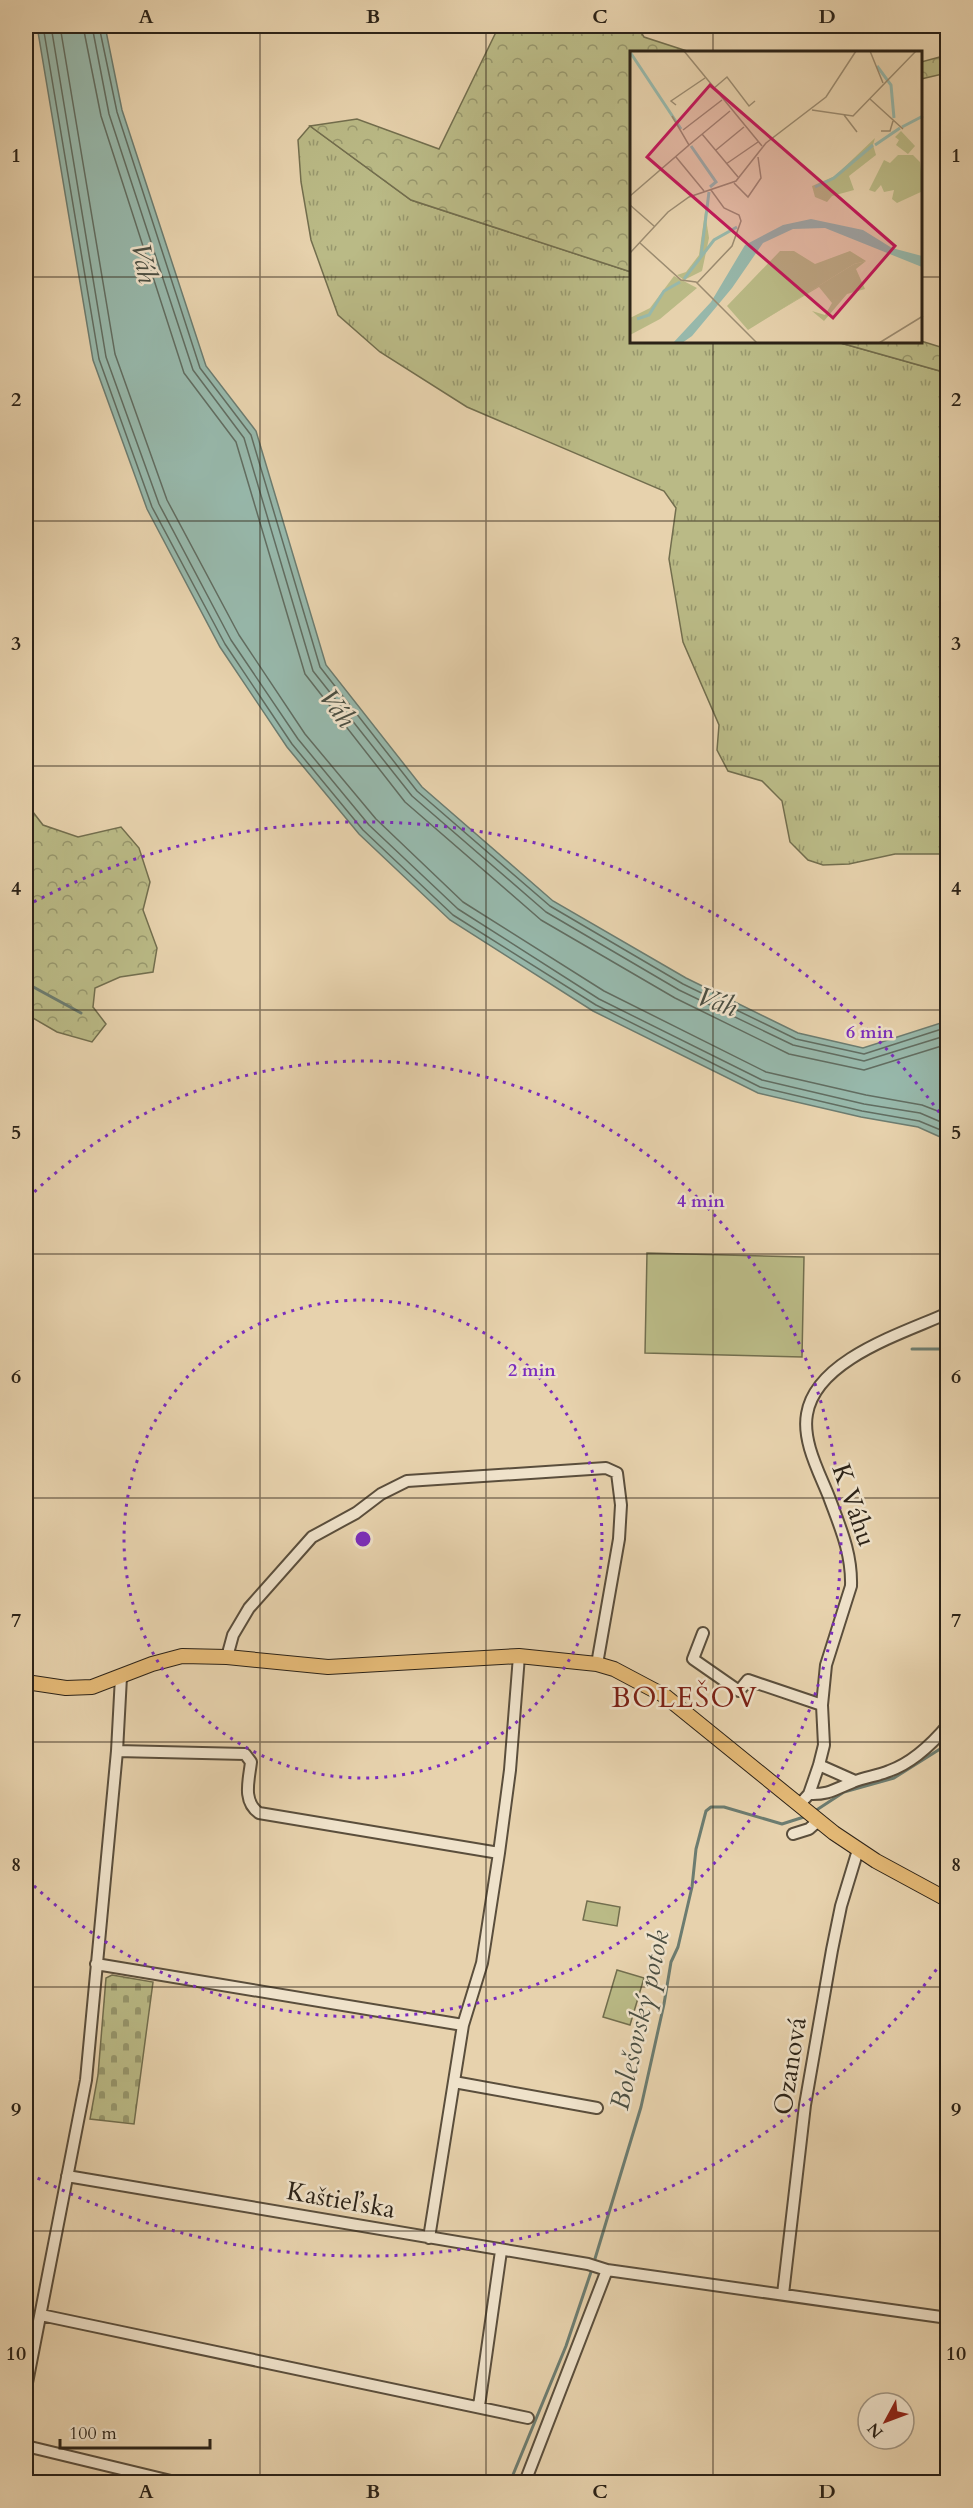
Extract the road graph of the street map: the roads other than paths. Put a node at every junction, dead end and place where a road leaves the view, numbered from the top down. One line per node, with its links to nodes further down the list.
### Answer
1 (948, 1313): 8 (street, K Váhu)
2 (703, 1632): 8 (street)
3 (519, 1656): 4 (main road); 5 (main road); 16 (street)
4 (227, 1657): 5 (street); 6 (main road)
5 (597, 1664): 13 (main road)
6 (121, 1677): 7 (main road); 10 (street)
7 (26, 1682)
8 (822, 1705): 11 (street, K Váhu)
9 (948, 1725): 12 (street)
10 (117, 1751): 16 (street); 18 (street)
11 (819, 1765): 12 (street); 13 (street, K Váhu)
12 (855, 1781): 13 (street)
13 (809, 1809): 14 (street); 15 (main road)
14 (793, 1834)
15 (858, 1850): 17 (main road); 26 (street, Ozanová)
16 (499, 1853): 19 (street)
17 (948, 1900)
18 (96, 1964): 19 (street); 22 (street)
19 (463, 2025): 20 (street)
20 (454, 2082): 21 (street); 23 (street)
21 (597, 2108)
22 (68, 2176): 23 (street, Kaštieľska); 27 (street)
23 (429, 2238): 24 (street, Kaštieľska)
24 (501, 2251): 25 (street, Kaštieľska); 30 (street)
25 (597, 2267): 26 (street); 34 (street)
26 (783, 2294): 28 (street)
27 (41, 2315): 29 (street); 30 (street)
28 (948, 2318)
29 (26, 2388)
30 (479, 2406): 31 (street)
31 (528, 2418)
32 (26, 2446): 33 (street)
33 (171, 2481)
34 (525, 2482)

